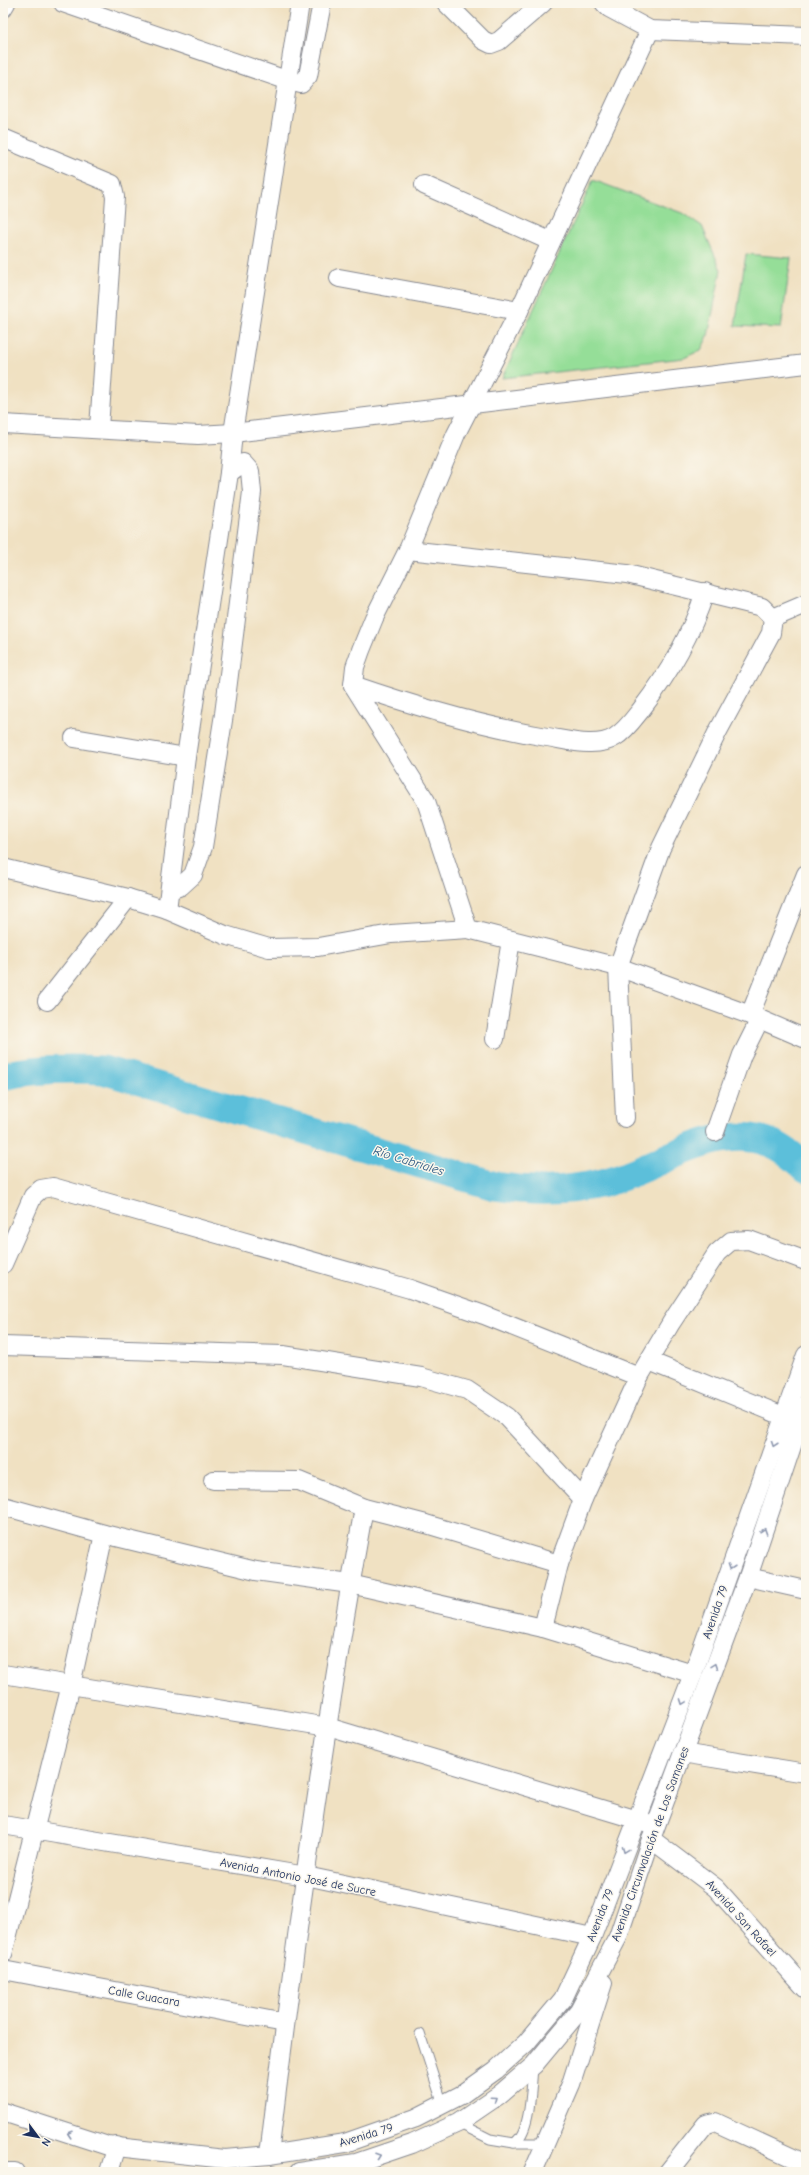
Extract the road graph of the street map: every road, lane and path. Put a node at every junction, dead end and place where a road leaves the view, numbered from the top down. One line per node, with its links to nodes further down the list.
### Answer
1 (6, 3): 8 (street)
2 (63, 3): 11 (street)
3 (300, 3): 11 (street)
4 (322, 3): 11 (street)
5 (446, 3): 6 (street)
6 (543, 3)
7 (604, 3): 9 (street)
8 (3, 8)
9 (650, 30): 10 (street); 14 (street)
10 (806, 36)
11 (289, 81): 21 (street)
12 (3, 138): 20 (street)
13 (424, 185): 14 (street)
14 (550, 241): 16 (street)
15 (339, 278): 16 (street)
16 (519, 311): 18 (street)
17 (806, 364): 18 (street)
18 (471, 403): 21 (street); 23 (street)
19 (3, 424): 20 (street)
20 (99, 428): 21 (street)
21 (233, 433): 22 (street)
22 (229, 473): 29 (street); 32 (street)
23 (408, 550): 24 (street); 27 (street)
24 (705, 592): 26 (street); 27 (street)
25 (806, 604): 26 (street)
26 (773, 618): 37 (street)
27 (354, 685): 35 (street)
28 (74, 738): 29 (street)
29 (186, 757): 32 (street)
30 (3, 868): 33 (street)
31 (806, 874): 39 (street)
32 (170, 890): 34 (street)
33 (128, 898): 34 (street); 38 (street)
34 (167, 910): 35 (street)
35 (468, 929): 36 (street)
36 (511, 940): 37 (street); 41 (street)
37 (618, 967): 39 (street); 42 (street)
38 (47, 1001)
39 (755, 1017): 40 (street); 43 (street)
40 (806, 1038)
41 (495, 1039)
42 (625, 1118)
43 (715, 1132)
44 (806, 1261): 48 (street)
45 (3, 1264): 49 (street)
46 (3, 1346): 53 (street)
47 (806, 1355): 51 (street, Avenida 79)
48 (649, 1361): 49 (street); 51 (street)
49 (639, 1377): 53 (street)
50 (806, 1404): 58 (street, Avenida Circunvalación de Los Samanes, one-way to 50)
51 (784, 1416): 63 (street, Avenida 79, one-way to 63)
52 (213, 1480): 55 (street)
53 (583, 1499): 57 (street)
54 (3, 1506): 56 (street)
55 (364, 1508): 57 (street); 59 (street)
56 (104, 1534): 59 (street); 64 (street)
57 (559, 1564): 61 (street)
58 (748, 1577): 60 (street); 66 (street, Avenida Circunvalación de Los Samanes, one-way to 58)
59 (350, 1584): 61 (street); 65 (street)
60 (806, 1590)
61 (543, 1628): 63 (street)
62 (3, 1674): 64 (street, Avenida San Rafael)
63 (693, 1674): 68 (street, Avenida 79, one-way to 68)
64 (71, 1686): 65 (street, Avenida San Rafael); 70 (street)
65 (328, 1727): 68 (street, Avenida San Rafael); 72 (street)
66 (682, 1753): 67 (street); 71 (street, Avenida Circunvalación de Los Samanes)
67 (806, 1773)
68 (637, 1820): 71 (street, Avenida San Rafael); 73 (street, Avenida 79, one-way to 73)
69 (3, 1825): 70 (street, Avenida Antonio José de Sucre)
70 (35, 1831): 72 (street, Avenida Antonio José de Sucre); 75 (street)
71 (654, 1832): 74 (street, Avenida Circunvalación de Los Samanes); 77 (street, Avenida San Rafael)
72 (306, 1876): 73 (street, Avenida Antonio José de Sucre); 78 (street)
73 (592, 1937): 81 (street, Avenida 79)
74 (618, 1937): 80 (street, Avenida Circunvalación de Los Samanes); 85 (street)
75 (3, 1954)
76 (3, 1970): 78 (street, Calle Guacara)
77 (806, 1989)
78 (285, 2023): 87 (street)
79 (420, 2034): 81 (lane)
80 (534, 2065): 83 (street, Avenida Circunvalación de Los Samanes, one-way to 80); 84 (lane)
81 (442, 2104): 87 (street, Avenida 79)
82 (3, 2112): 86 (street, Avenida 79, one-way to 82)
83 (458, 2123): 84 (lane); 92 (street, Avenida Circunvalación de Los Samanes, one-way to 83)
84 (514, 2143): 85 (lane)
85 (546, 2143): 93 (street)
86 (112, 2146): 87 (street, Avenida 79); 91 (street)
87 (269, 2156)
88 (804, 2158): 94 (street)
89 (3, 2172): 90 (street)
90 (15, 2172)
91 (109, 2172)
92 (299, 2172)
93 (533, 2172)
94 (668, 2172)

